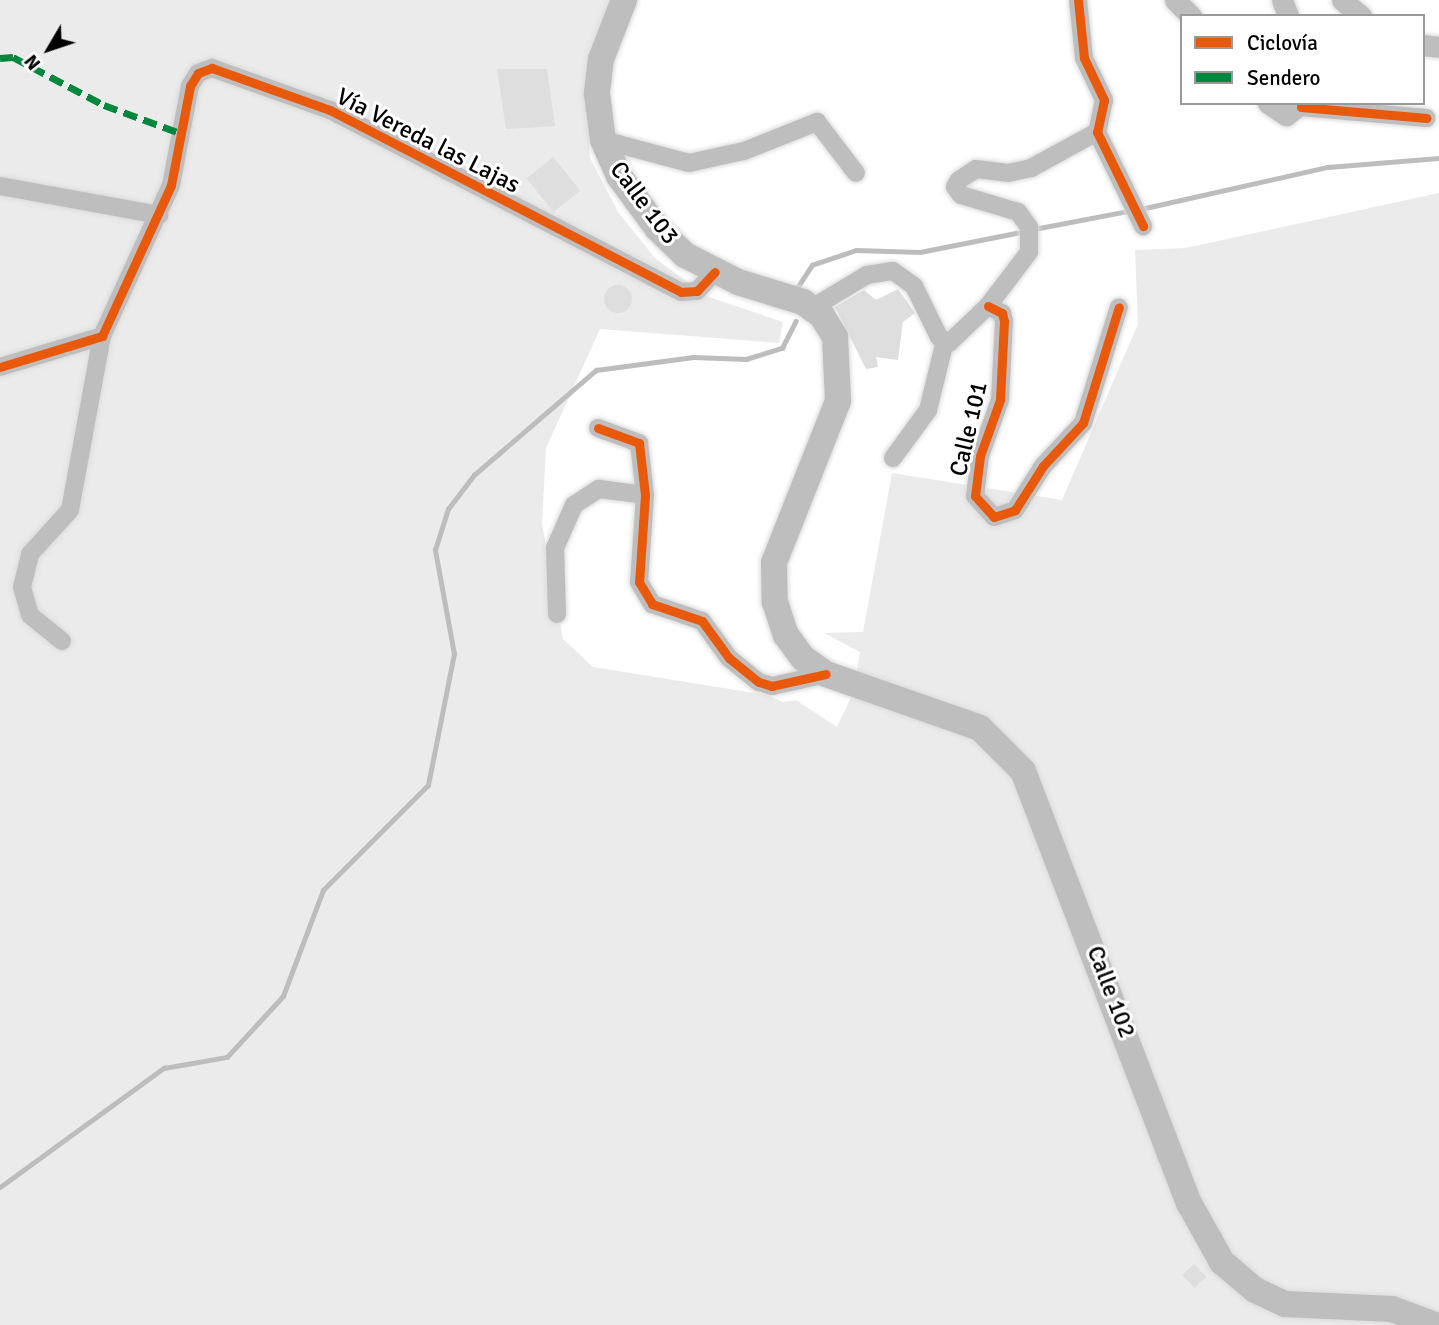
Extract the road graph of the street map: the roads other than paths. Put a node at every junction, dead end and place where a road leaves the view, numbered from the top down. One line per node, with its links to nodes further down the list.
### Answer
1 (624, 0): 11 (main road, Calle 103)
2 (1078, 0): 10 (street)
3 (1175, 0): 5 (street)
4 (1342, 0): 6 (street)
5 (1189, 14)
6 (1359, 14)
7 (1271, 105): 8 (street)
8 (1302, 105): 9 (street)
9 (1427, 118)
10 (1097, 132): 15 (street); 17 (street)
11 (603, 140): 12 (street); 16 (main road, Calle 103)
12 (856, 173)
13 (0, 186): 14 (street)
14 (159, 215): 16 (street, Vía Vereda las Lajas); 20 (street, Vía Vereda las Lajas)
15 (1142, 222)
16 (715, 272): 19 (main road, Calle 103)
17 (988, 306): 18 (street, Calle 101); 21 (street)
18 (1119, 307)
19 (812, 308): 21 (street); 28 (main road, Calle 102)
20 (102, 336): 22 (street); 27 (street, Vía Vereda las Lajas)
21 (945, 341): 24 (street)
22 (0, 367)
23 (598, 428): 25 (street)
24 (893, 458)
25 (645, 495): 26 (street); 28 (street)
26 (557, 614)
27 (62, 641)
28 (826, 674): 29 (main road, Calle 102)
29 (1435, 1325)

